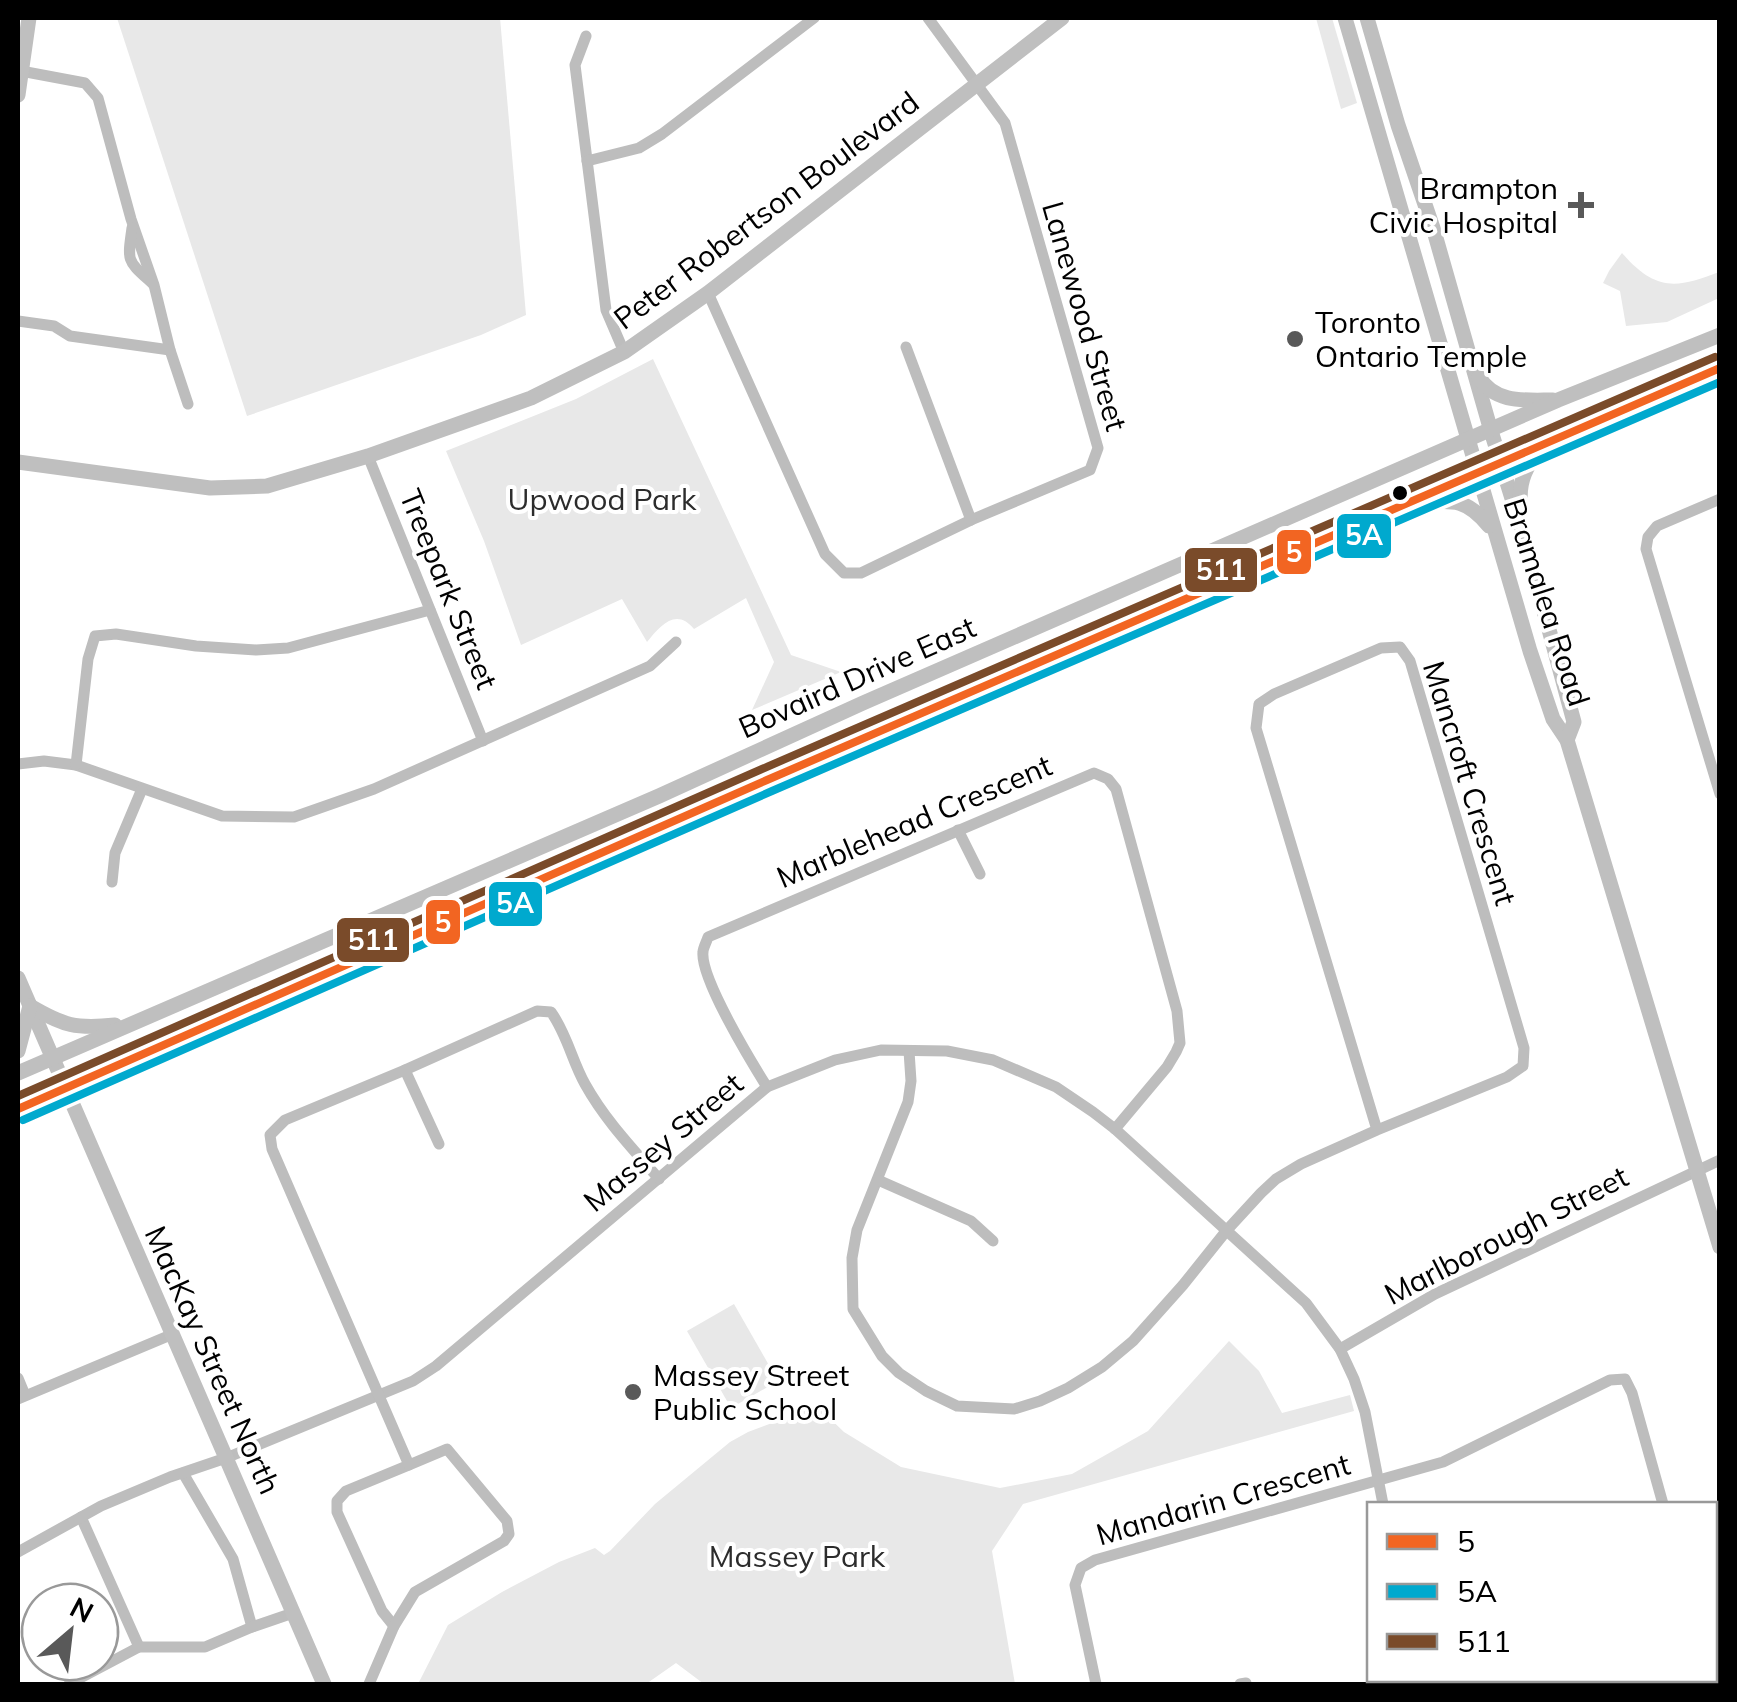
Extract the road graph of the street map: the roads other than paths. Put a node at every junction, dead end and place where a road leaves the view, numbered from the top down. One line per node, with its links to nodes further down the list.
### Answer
1 (29, 18): 8 (main road)
2 (814, 18): 11 (street)
3 (928, 18): 9 (street, Lanewood Street)
4 (1062, 18): 9 (main road, Peter Robertson Boulevard)
5 (1346, 18): 23 (main road, Bramalea Road)
6 (1367, 18): 19 (main road, Bramalea Road)
7 (586, 36): 11 (street)
8 (22, 71): 10 (main road); 16 (street)
9 (978, 85): 12 (main road, Peter Robertson Boulevard); 31 (street, Lanewood Street)
10 (18, 95)
11 (587, 162): 17 (street)
12 (708, 293): 17 (main road, Peter Robertson Boulevard); 31 (street, Lanewood Street)
13 (18, 320): 16 (street)
14 (1720, 335): 20 (main road, Bovaird Drive East)
15 (906, 347): 31 (street)
16 (170, 350): 21 (street)
17 (624, 352): 25 (main road, Peter Robertson Boulevard)
18 (1720, 368): 24 (main road, Bovaird Drive East)
19 (1475, 370): 20 (main road); 22 (main road, Bramalea Road)
20 (1558, 400): 22 (main road, Bovaird Drive East)
21 (188, 404)
22 (1491, 430): 23 (main road, Bovaird Drive East); 27 (main road, Bramalea Road)
23 (1467, 440): 28 (main road, Bramalea Road); 47 (main road, Bovaird Drive East)
24 (1546, 442): 27 (main road, Bovaird Drive East); 33 (main road)
25 (368, 456): 26 (main road, Peter Robertson Boulevard); 34 (street, Treepark Street)
26 (18, 462)
27 (1500, 462): 28 (main road, Bovaird Drive East); 33 (main road, Bramalea Road)
28 (1477, 473): 30 (main road, Bovaird Drive East); 32 (main road, Bramalea Road)
29 (1720, 499): 41 (street)
30 (1403, 506): 32 (main road); 54 (main road, Bovaird Drive East)
31 (971, 520)
32 (1494, 533): 36 (main road, Bramalea Road)
33 (1524, 537): 36 (main road, Bramalea Road)
34 (430, 610): 37 (street, Treepark Street); 39 (street)
35 (676, 642): 37 (street)
36 (1567, 740): 60 (main road, Bramalea Road)
37 (483, 741): 40 (street)
38 (18, 764): 39 (street)
39 (76, 765): 40 (street)
40 (142, 789): 44 (street)
41 (1720, 794)
42 (958, 830): 43 (street); 53 (street, Marblehead Crescent); 56 (street, Marblehead Crescent)
43 (980, 874)
44 (112, 882)
45 (18, 978): 46 (main road, MacKay Street North)
46 (30, 1006): 47 (main road); 49 (main road); 50 (main road, MacKay Street North)
47 (134, 1022): 50 (main road, Bovaird Drive East)
48 (908, 1050): 53 (street, Massey Street); 56 (street, Massey Street); 62 (street, Mancroft Crescent)
49 (18, 1051)
50 (50, 1058): 52 (main road, Bovaird Drive East); 54 (main road, MacKay Street North)
51 (405, 1070): 58 (street); 61 (street); 69 (street)
52 (18, 1073)
53 (767, 1088): 61 (street, Massey Street)
54 (64, 1089): 55 (main road, Bovaird Drive East); 66 (main road, MacKay Street North)
55 (18, 1109)
56 (1115, 1128): 63 (street, Massey Street)
57 (1377, 1130): 57 (street, Mancroft Crescent); 63 (street, Mancroft Crescent)
58 (439, 1144)
59 (1720, 1160): 60 (street, Marlborough Street)
60 (1696, 1169): 65 (main road, Bramalea Road); 67 (street, Marlborough Street)
61 (659, 1179): 69 (street, Massey Street)
62 (878, 1180): 63 (street, Mancroft Crescent); 64 (street)
63 (1227, 1230): 67 (street, Massey Street)
64 (992, 1240)
65 (1720, 1248)
66 (173, 1334): 70 (street); 71 (main road, MacKay Street North)
67 (1340, 1349): 74 (street, Massey Street)
68 (18, 1378): 70 (street)
69 (377, 1396): 71 (street, Massey Street); 72 (street)
70 (21, 1397)
71 (226, 1458): 73 (street, Massey Street); 79 (main road, MacKay Street North)
72 (408, 1465): 81 (street); 81 (street)
73 (182, 1473): 77 (street, Massey Street); 80 (street)
74 (1379, 1481): 75 (street, Massey Street); 76 (street); 86 (street, Mandarin Crescent)
75 (1383, 1502)
76 (1663, 1502)
77 (81, 1517): 78 (street, Massey Street); 82 (street)
78 (18, 1552)
79 (293, 1613): 80 (street); 84 (main road, MacKay Street North)
80 (252, 1626): 82 (street)
81 (394, 1626): 85 (street)
82 (139, 1646): 83 (street)
83 (68, 1684)
84 (324, 1684)
85 (368, 1684)
86 (1096, 1684)

